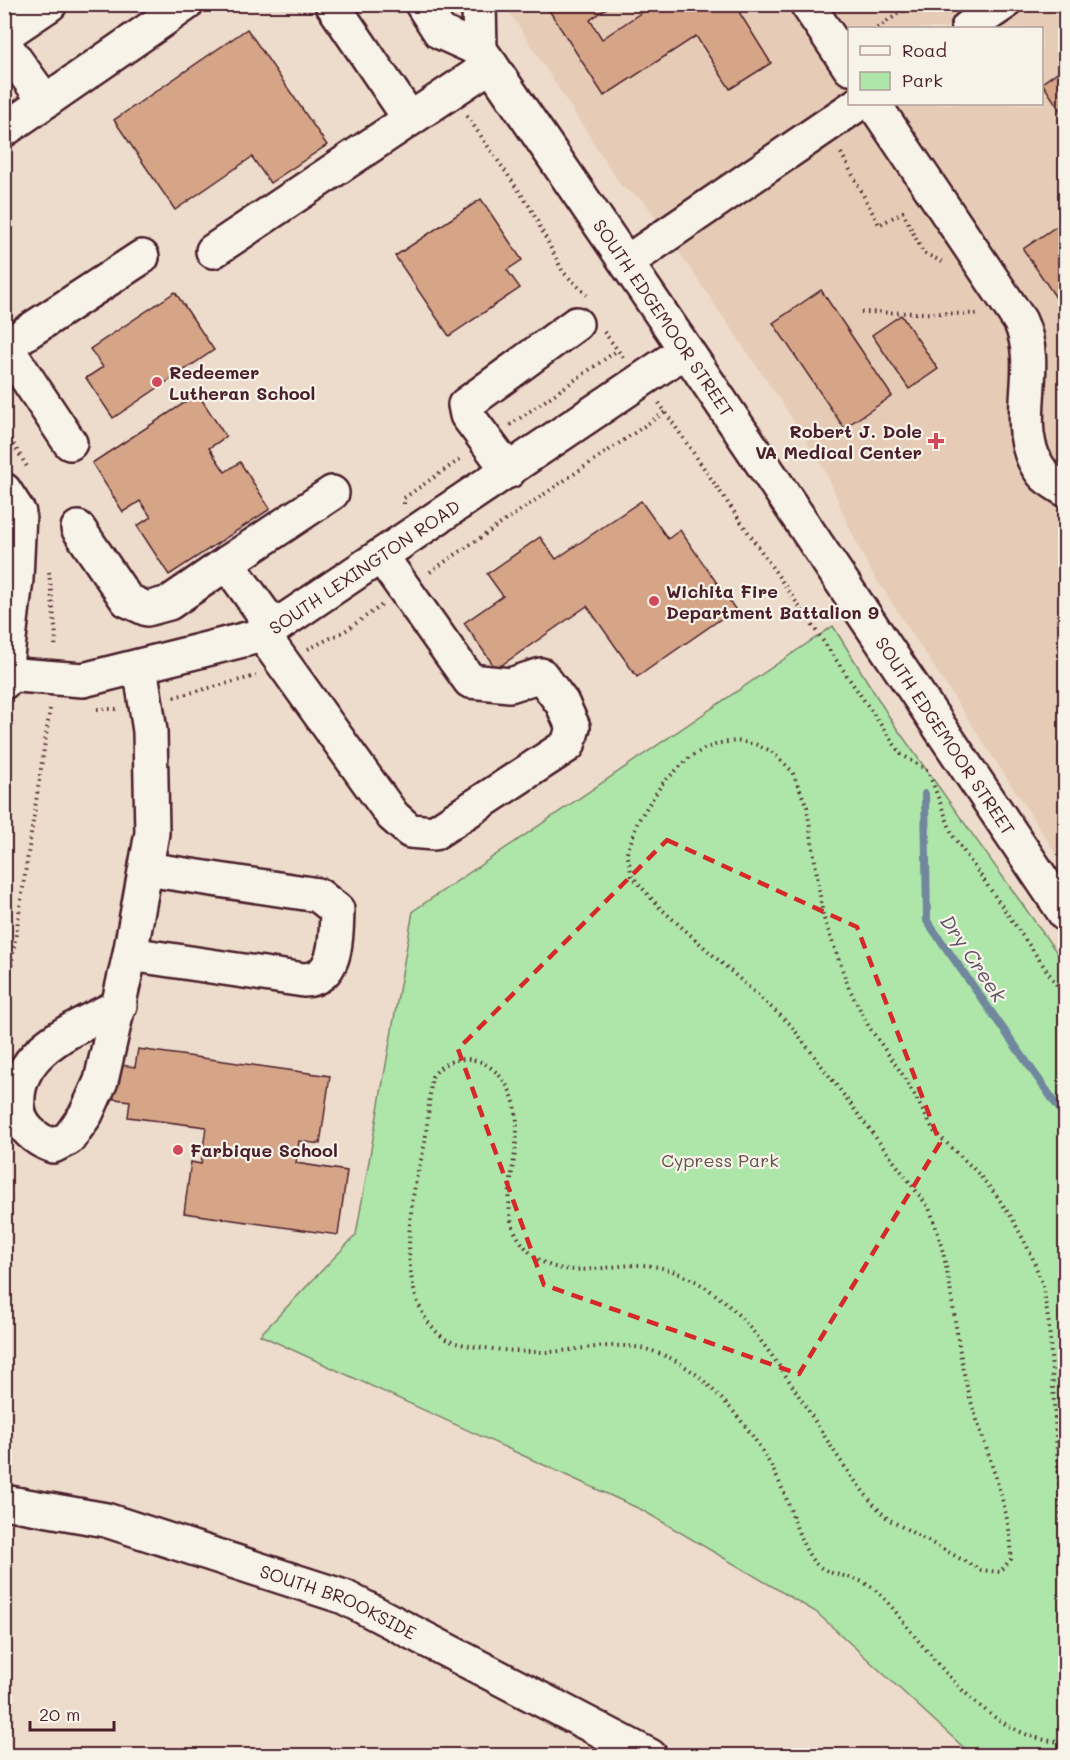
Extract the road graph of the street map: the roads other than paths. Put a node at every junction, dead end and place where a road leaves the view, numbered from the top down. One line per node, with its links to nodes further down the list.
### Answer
1 (50, 4): 9 (street)
2 (186, 4): 13 (street)
3 (332, 4): 16 (street)
4 (422, 4): 11 (street)
5 (479, 4): 11 (street)
6 (807, 4): 12 (street)
7 (1003, 4): 8 (street)
8 (969, 27)
9 (4, 35)
10 (4, 44): 13 (street)
11 (485, 57): 16 (street); 20 (street, SOUTH EDGEMOOR STREET)
12 (848, 66)
13 (45, 101): 17 (street)
14 (856, 105): 20 (street)
15 (875, 105): 27 (street)
16 (410, 119): 18 (street)
17 (4, 130)
18 (213, 251)
19 (142, 257): 22 (street)
20 (627, 262): 23 (street, SOUTH EDGEMOOR STREET)
21 (589, 318): 25 (street)
22 (5, 345): 24 (street)
23 (686, 350): 25 (street, SOUTH LEXINGTON ROAD); 36 (street, SOUTH EDGEMOOR STREET)
24 (70, 443)
25 (509, 471): 30 (street, SOUTH LEXINGTON ROAD)
26 (4, 490): 34 (street)
27 (1065, 490)
28 (332, 493): 31 (street)
29 (78, 528): 31 (street)
30 (381, 556): 32 (street, SOUTH LEXINGTON ROAD); 32 (street)
31 (227, 563): 32 (street)
32 (268, 631): 33 (street, SOUTH LEXINGTON ROAD)
33 (140, 666): 34 (street, SOUTH LEXINGTON ROAD); 35 (street)
34 (5, 677)
35 (146, 869): 37 (street); 37 (street)
36 (1065, 915)
37 (130, 954): 38 (street)
38 (120, 1005)
39 (4, 1502): 40 (street, SOUTH BROOKSIDE)
40 (650, 1755)

